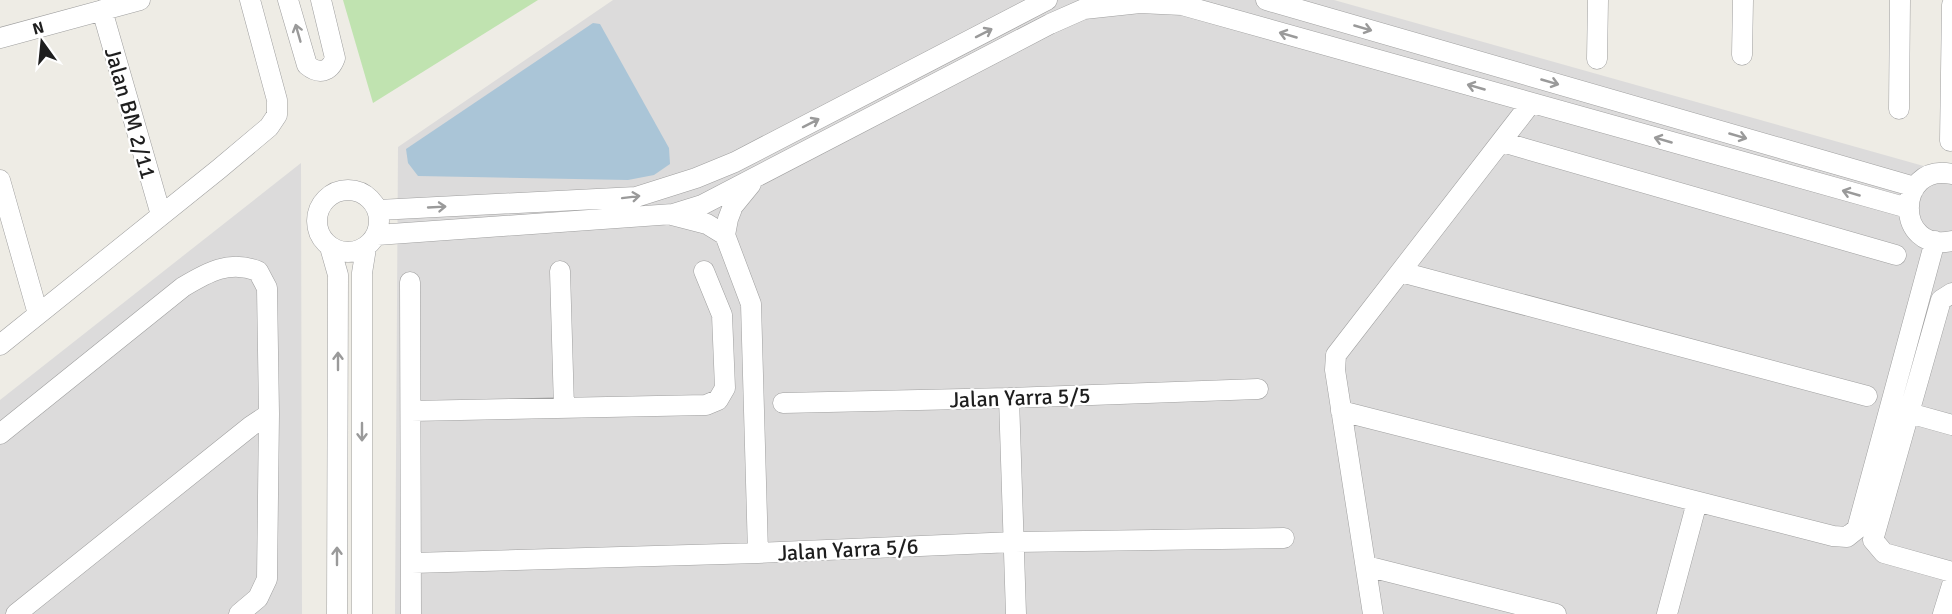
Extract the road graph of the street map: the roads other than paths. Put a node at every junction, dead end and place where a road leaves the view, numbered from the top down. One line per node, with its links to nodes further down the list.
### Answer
1 (140, 0): 11 (street)
2 (250, 0): 27 (street)
3 (288, 0): 4 (street, one-way to 3)
4 (321, 0)
5 (1047, 0): 25 (street, one-way to 5)
6 (1266, 0): 23 (street, one-way to 23)
7 (1598, 0): 14 (street)
8 (1743, 0): 13 (street)
9 (1900, 0): 17 (street)
10 (1952, 4): 16 (street)
11 (102, 10): 12 (street); 27 (street, Jalan BM 2/11)
12 (0, 38)
13 (1742, 55)
14 (1597, 59)
15 (1531, 103): 19 (street); 21 (street, one-way to 21); 24 (street, one-way to 15)
16 (1951, 108): 18 (street)
17 (1899, 109)
18 (1950, 141)
19 (1502, 142): 32 (street); 35 (street)
20 (1952, 174): 23 (street)
21 (755, 178): 26 (street); 28 (street)
22 (0, 180): 38 (street)
23 (1915, 187): 24 (street)
24 (1908, 208): 30 (street)
25 (378, 210): 29 (street); 31 (street)
26 (666, 214): 28 (street); 29 (street)
27 (161, 215): 38 (street)
28 (725, 235): 54 (street)
29 (371, 241): 31 (street); 62 (street, one-way to 62)
30 (1944, 241): 51 (street)
31 (330, 247): 61 (street, one-way to 31)
32 (1896, 255)
33 (560, 271): 44 (street)
34 (704, 271): 44 (street)
35 (1401, 272): 41 (street); 46 (street)
36 (410, 282): 45 (street)
37 (1952, 293): 47 (street)
38 (38, 314): 39 (street)
39 (0, 345)
40 (1258, 389): 42 (street, Jalan Yarra 5/5)
41 (1867, 396)
42 (1009, 398): 43 (street, Jalan Yarra 5/5); 53 (street)
43 (783, 403)
44 (564, 408): 45 (street)
45 (411, 411): 55 (street)
46 (1341, 411): 51 (street); 56 (street)
47 (1909, 413): 49 (street); 57 (street)
48 (269, 414): 50 (street); 59 (street); 60 (street)
49 (1952, 425)
50 (0, 434)
51 (1697, 502): 67 (street)
52 (1284, 538): 53 (street, Jalan Yarra 5/6)
53 (1014, 542): 54 (street, Jalan Yarra 5/6); 64 (street)
54 (758, 553): 55 (street, Jalan Yarra 5/6)
55 (412, 563): 63 (street)
56 (1366, 566): 65 (street); 66 (street)
57 (1952, 572)
58 (1952, 585): 68 (street)
59 (16, 614)
60 (239, 614)
61 (337, 614)
62 (362, 614)
63 (411, 614)
64 (1016, 614)
65 (1373, 614)
66 (1556, 614)
67 (1667, 614)
68 (1943, 614)

